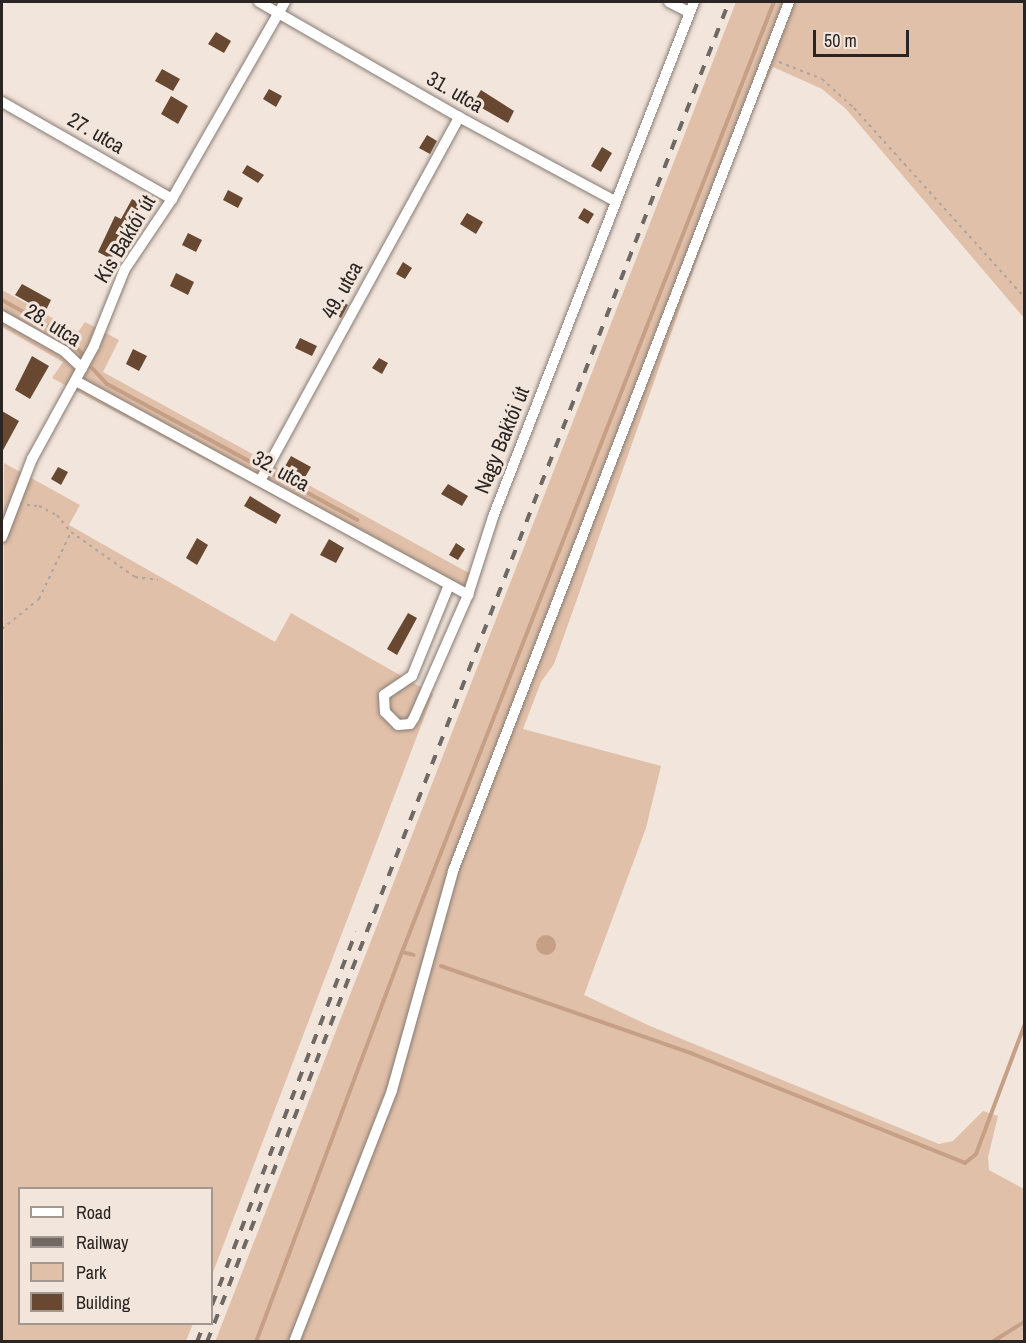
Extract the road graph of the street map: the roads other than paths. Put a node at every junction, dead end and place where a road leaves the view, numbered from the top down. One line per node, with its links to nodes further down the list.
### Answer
1 (259, 2): 7 (street, 31. utca)
2 (285, 2): 7 (street, Kis Baktói út)
3 (669, 2): 6 (street)
4 (694, 2): 6 (street, Nagy Baktói út)
5 (789, 2): 19 (street)
6 (689, 12): 11 (street, Nagy Baktói út)
7 (279, 13): 9 (street, 31. utca); 10 (street, Kis Baktói út)
8 (2, 102): 10 (street, 27. utca)
9 (459, 117): 11 (street, 31. utca); 15 (street, 49. utca)
10 (172, 199): 13 (street, Kis Baktói út)
11 (615, 201): 18 (street, Nagy Baktói út)
12 (2, 316): 13 (street, 28. utca)
13 (82, 368): 14 (street, Kis Baktói út)
14 (76, 381): 15 (street, 32. utca); 16 (street, Kis Baktói út)
15 (260, 482): 17 (street, 32. utca)
16 (2, 537)
17 (449, 585): 18 (street, 32. utca); 18 (street, Nagy Baktói út)
18 (468, 595)
19 (294, 1341)

